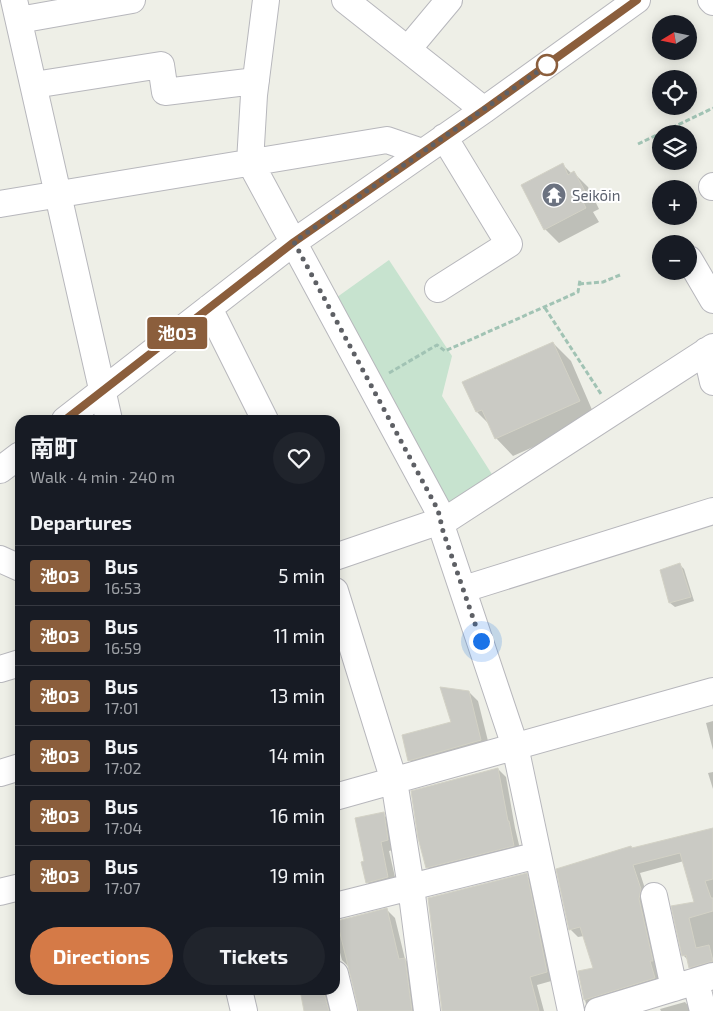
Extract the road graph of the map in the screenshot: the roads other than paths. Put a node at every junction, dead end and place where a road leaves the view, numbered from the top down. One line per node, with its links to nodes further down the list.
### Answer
1 (132, 0): 6 (street)
2 (266, 0): 8 (street)
3 (345, 0): 7 (street)
4 (449, 0): 7 (street)
5 (637, 0): 10 (street)
6 (12, 9): 9 (street)
7 (408, 50): 10 (street)
8 (256, 80): 9 (street); 13 (street)
9 (34, 85): 14 (street)
10 (484, 110): 11 (street)
11 (444, 138): 12 (street); 18 (street)
12 (422, 152): 13 (street); 16 (street)
13 (250, 162): 14 (street); 16 (street)
14 (58, 195): 15 (street); 23 (street)
15 (0, 204)
16 (294, 242): 20 (street); 30 (street)
17 (697, 272): 19 (street)
18 (438, 288)
19 (713, 300)
20 (209, 308): 23 (street); 26 (street)
21 (710, 349): 22 (street); 30 (street)
22 (713, 382)
23 (103, 390): 24 (street); 25 (street)
24 (70, 415)
25 (108, 415)
26 (262, 415)
27 (15, 459): 28 (street)
28 (0, 470)
29 (713, 512): 34 (street)
30 (441, 521): 31 (street); 34 (street)
31 (340, 555)
32 (0, 558): 33 (street)
33 (15, 566)
34 (464, 588): 39 (street)
35 (340, 607): 42 (street)
36 (15, 664): 37 (street)
37 (0, 669)
38 (713, 690): 39 (street)
39 (515, 746): 42 (street); 44 (street)
40 (15, 768): 41 (street)
41 (0, 773)
42 (394, 781): 43 (street); 45 (street)
43 (340, 797)
44 (538, 854): 45 (street); 56 (street)
45 (411, 887): 49 (street); 55 (street)
46 (15, 888): 47 (street)
47 (0, 892)
48 (654, 896): 50 (street)
49 (340, 905)
50 (694, 982): 57 (street); 58 (street)
51 (240, 995): 53 (street)
52 (340, 995): 54 (street)
53 (244, 1011)
54 (344, 1011)
55 (427, 1011)
56 (571, 1011)
57 (598, 1011)
58 (702, 1011)

